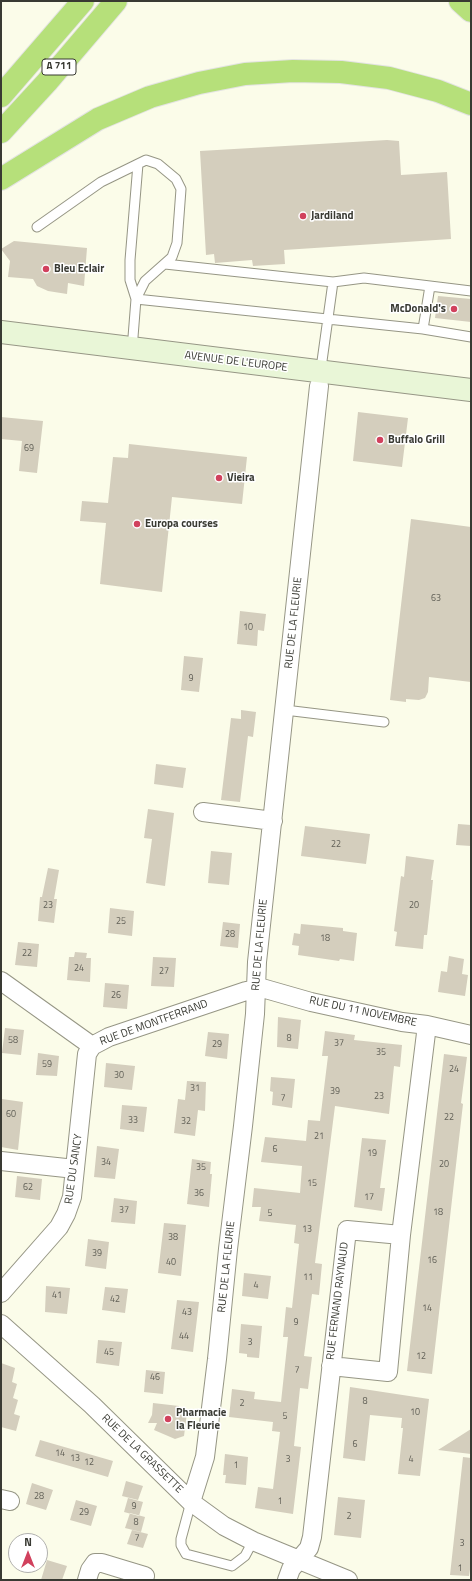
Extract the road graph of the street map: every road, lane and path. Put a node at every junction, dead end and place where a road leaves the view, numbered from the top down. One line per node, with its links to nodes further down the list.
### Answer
1 (83, 1): 5 (highway, A 711)
2 (116, 1): 7 (highway, A 711)
3 (460, 1): 4 (highway)
4 (471, 11)
5 (1, 96)
6 (471, 104): 9 (highway)
7 (1, 132)
8 (138, 164): 10 (lane); 11 (lane); 15 (lane)
9 (1, 179)
10 (37, 227)
11 (165, 264): 12 (lane); 15 (lane)
12 (333, 282): 13 (lane); 16 (lane)
13 (430, 286): 14 (lane); 18 (lane)
14 (471, 291)
15 (136, 299): 16 (lane); 20 (lane)
16 (328, 319): 18 (lane); 22 (lane)
17 (1, 326): 20 (main road, AVENUE DE L'EUROPE)
18 (423, 329): 21 (lane)
19 (1, 332): 22 (main road, AVENUE DE L'EUROPE)
20 (133, 337): 22 (main road, AVENUE DE L'EUROPE)
21 (471, 337)
22 (321, 373): 23 (main road, AVENUE DE L'EUROPE); 24 (main road, AVENUE DE L'EUROPE); 25 (street, RUE DE LA FLEURIE)
23 (471, 378)
24 (471, 390)
25 (285, 710): 26 (lane); 28 (street, RUE DE LA FLEURIE)
26 (384, 722)
27 (202, 812): 28 (street)
28 (273, 821): 30 (street, RUE DE LA FLEURIE)
29 (1, 981): 33 (street, RUE DE MONTFERRAND)
30 (255, 989): 31 (street, RUE DU 11 NOVEMBRE); 33 (street, RUE DE MONTFERRAND); 40 (street, RUE DE LA FLEURIE)
31 (427, 1025): 32 (street, RUE DU 11 NOVEMBRE); 36 (street)
32 (471, 1035)
33 (92, 1046): 35 (street, RUE DU SANCY)
34 (1, 1161): 35 (street)
35 (75, 1169): 37 (street, RUE DU SANCY)
36 (401, 1235): 39 (street, RUE FERNAND RAYNAUD); 39 (street)
37 (1, 1293)
38 (1, 1324): 40 (street, RUE DE LA GRASSETTE)
39 (331, 1366): 42 (street, RUE FERNAND RAYNAUD)
40 (190, 1502): 41 (street, RUE DE LA GRASSETTE); 41 (lane)
41 (253, 1542): 42 (street, RUE DE LA GRASSETTE)
42 (298, 1561): 45 (street, RUE FERNAND RAYNAUD); 46 (street, RUE DE LA GRASSETTE)
43 (145, 1576): 44 (street)
44 (87, 1580)
45 (287, 1580)
46 (348, 1580)

